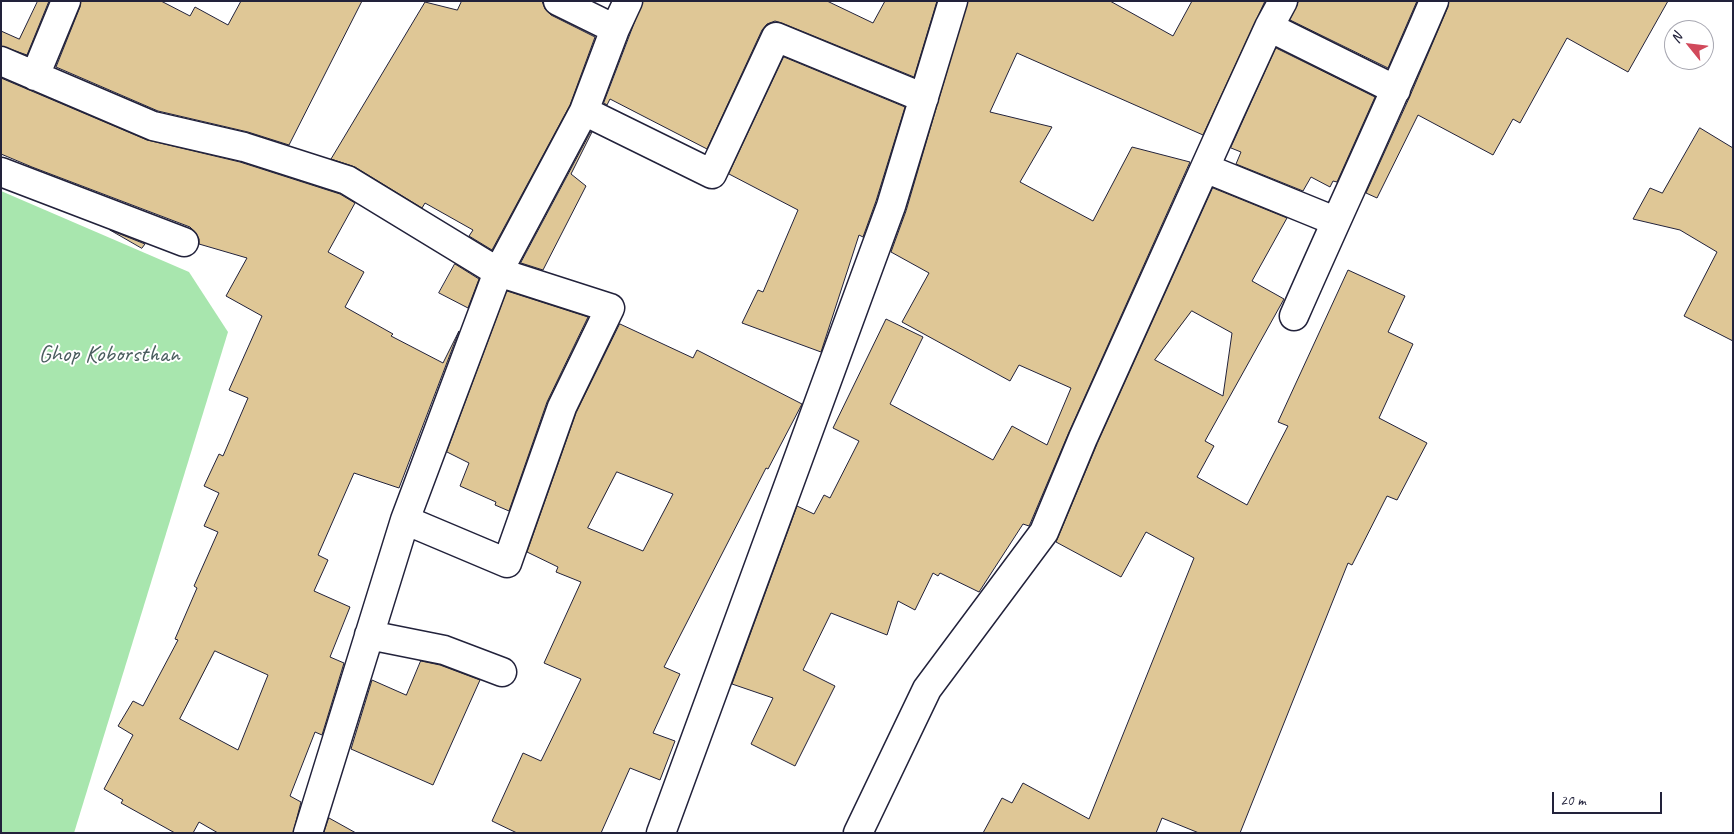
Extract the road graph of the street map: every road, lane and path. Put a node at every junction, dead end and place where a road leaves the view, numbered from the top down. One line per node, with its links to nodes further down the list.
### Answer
1 (66, 1): 10 (street)
2 (558, 1): 8 (street)
3 (628, 1): 8 (street)
4 (953, 1): 12 (street)
5 (1283, 1): 7 (street)
6 (1434, 1): 11 (street)
7 (1268, 27): 11 (street); 14 (street)
8 (615, 29): 13 (street)
9 (1, 61): 10 (street)
10 (35, 76): 18 (street)
11 (1396, 90): 16 (street)
12 (924, 98): 13 (street); 24 (street)
13 (584, 112): 18 (street)
14 (1205, 168): 16 (street); 25 (street)
15 (1, 172): 17 (street)
16 (1335, 221): 19 (street)
17 (184, 242)
18 (498, 272): 20 (street); 20 (street)
19 (1294, 316)
20 (405, 520): 21 (street)
21 (369, 635): 22 (street); 23 (street)
22 (502, 672)
23 (308, 833)
24 (661, 833)
25 (858, 833)

